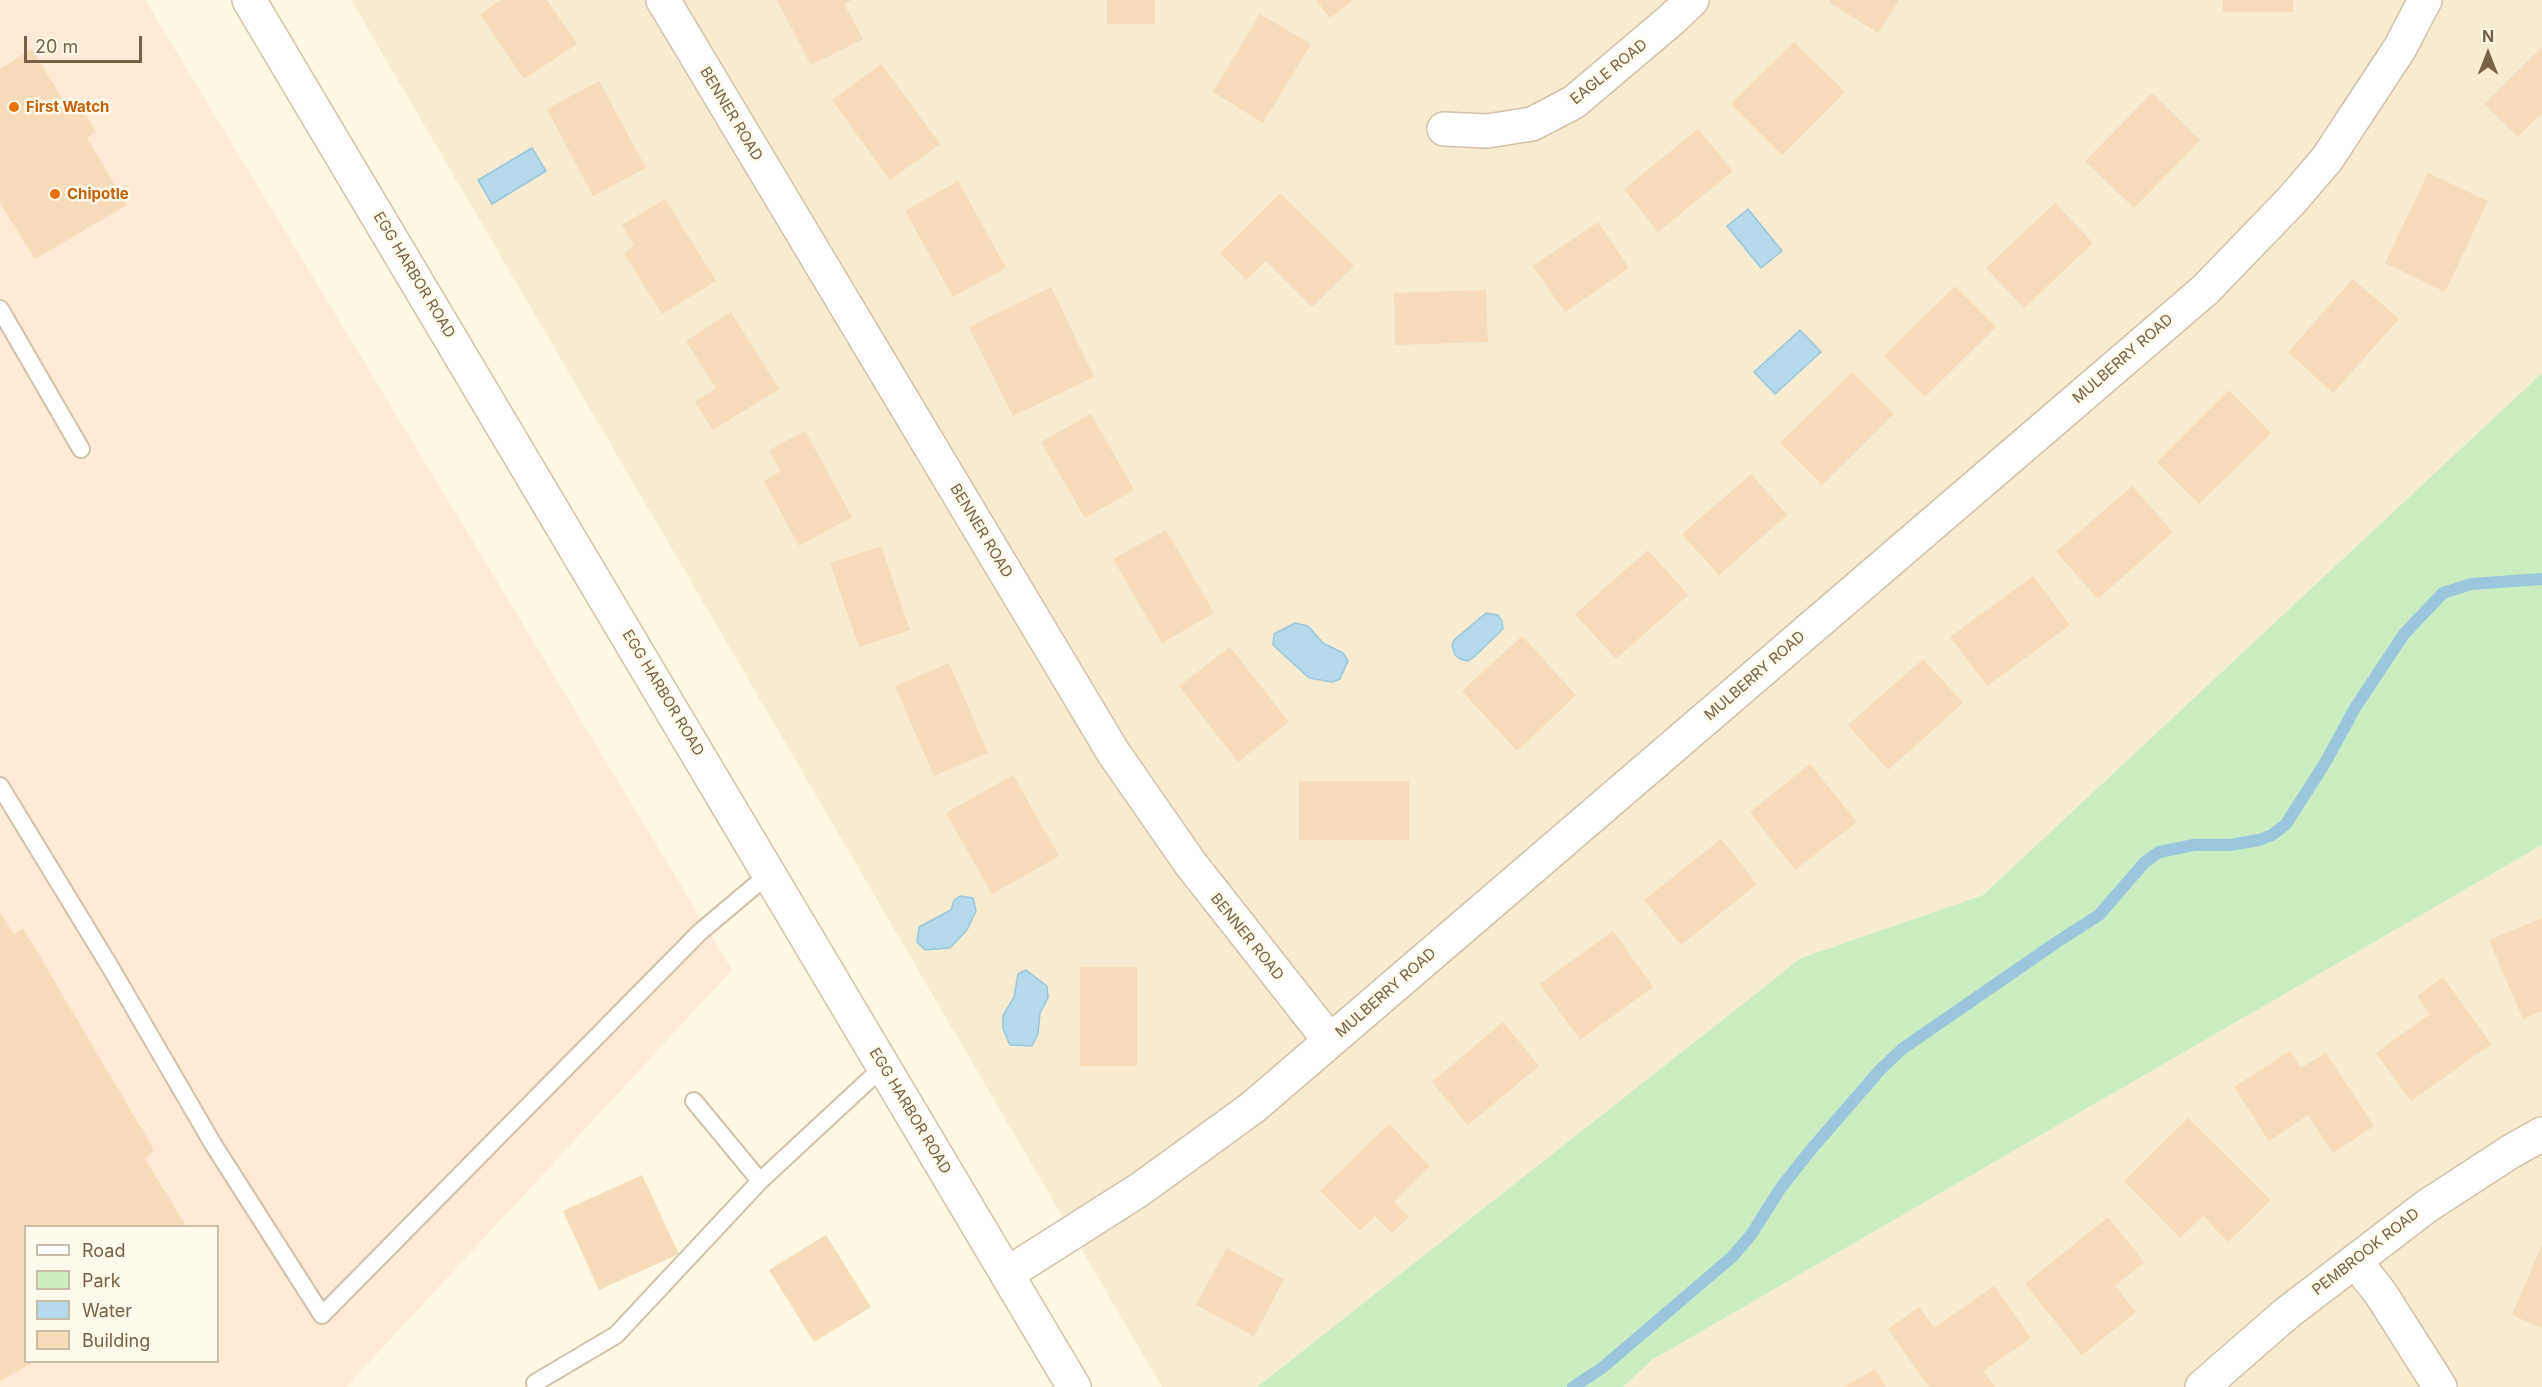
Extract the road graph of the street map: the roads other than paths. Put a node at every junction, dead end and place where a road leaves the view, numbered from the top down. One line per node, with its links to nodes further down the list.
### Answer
1 (249, 0): 9 (street, EGG HARBOR ROAD)
2 (663, 0): 10 (street, BENNER ROAD)
3 (1692, 0): 5 (street, EAGLE ROAD)
4 (2425, 0): 10 (street, MULBERRY ROAD)
5 (1444, 129)
6 (0, 309): 7 (lane)
7 (81, 449)
8 (0, 786): 9 (lane)
9 (770, 873): 11 (street, EGG HARBOR ROAD)
10 (1330, 1041): 16 (street, MULBERRY ROAD)
11 (884, 1066): 14 (lane); 16 (street, EGG HARBOR ROAD)
12 (694, 1101): 14 (lane)
13 (2542, 1134): 15 (street, PEMBROOK ROAD)
14 (760, 1181): 17 (lane)
15 (2356, 1262): 19 (street, PEMBROOK ROAD); 20 (street)
16 (1007, 1274): 18 (street, EGG HARBOR ROAD)
17 (536, 1383)
18 (1074, 1387)
19 (2202, 1387)
20 (2440, 1387)

